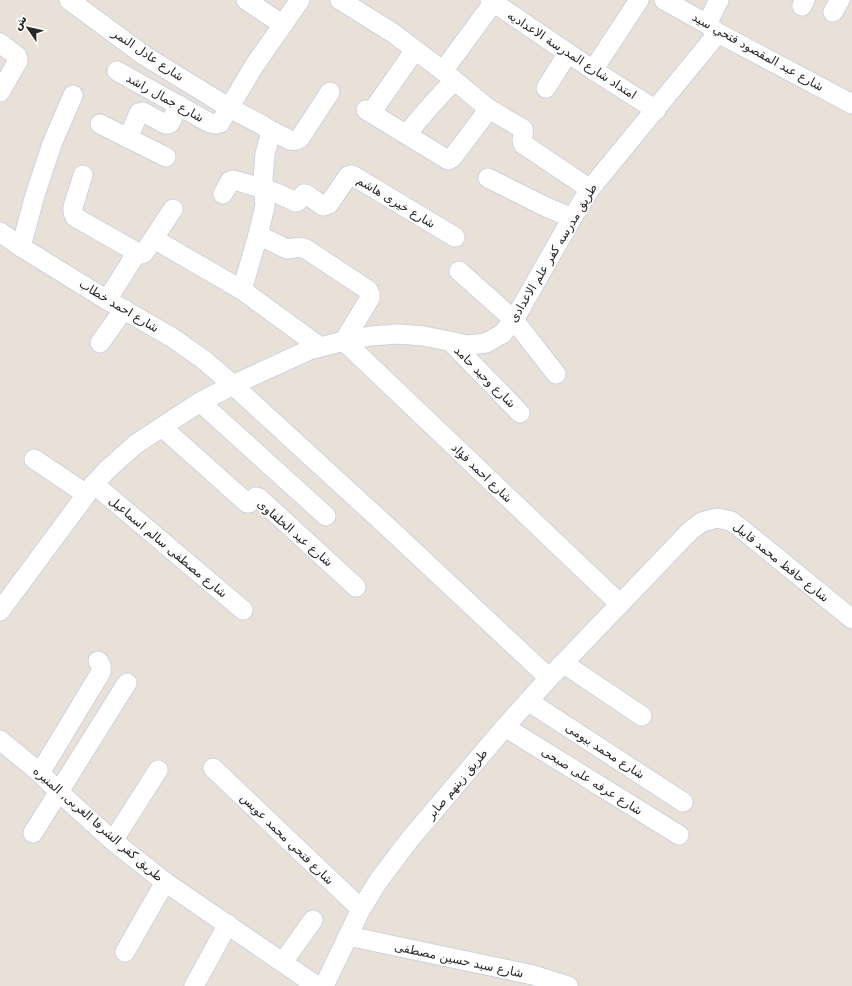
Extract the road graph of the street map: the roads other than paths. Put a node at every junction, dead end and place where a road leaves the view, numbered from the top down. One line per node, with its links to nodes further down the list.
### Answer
1 (69, 0): 23 (street, شارع عادل النمر)
2 (246, 0): 9 (street)
3 (300, 0): 9 (street)
4 (340, 0): 12 (street)
5 (639, 0): 14 (street)
6 (664, 0): 10 (street, شارع عبد المقصود فتحي سيد)
7 (719, 0): 10 (street, طريق مدرسه كفر علم الاعدادى)
8 (491, 2): 13 (street, امتداد شارع المدرسة الاعداديه); 16 (street)
9 (283, 25): 23 (street)
10 (713, 29): 21 (street, شارع عبد المقصود فتحي سيد); 25 (street, طريق مدرسه كفر علم الاعدادى)
11 (0, 43): 18 (street)
12 (415, 50): 16 (street); 28 (street)
13 (568, 53): 14 (street, امتداد شارع المدرسة الاعداديه); 17 (street)
14 (593, 70): 25 (street, امتداد شارع المدرسة الاعداديه)
15 (117, 71): 22 (street, شارع جمال راشد)
16 (449, 76): 24 (street); 28 (street)
17 (546, 88)
18 (0, 92)
19 (330, 92): 27 (street, شارع عادل النمر)
20 (73, 95): 42 (street)
21 (852, 104)
22 (179, 106): 23 (street, شارع جمال راشد); 29 (street)
23 (228, 107): 27 (street, شارع عادل النمر)
24 (489, 109): 28 (street); 34 (street)
25 (656, 110): 34 (street, طريق مدرسه كفر علم الاعدادى)
26 (100, 124): 29 (street)
27 (268, 129): 33 (street)
28 (407, 134)
29 (128, 138): 30 (street)
30 (166, 157)
31 (83, 175): 43 (street)
32 (488, 178): 37 (street)
33 (264, 189): 35 (street); 39 (street); 40 (street, شارع خيرى هاشم)
34 (590, 189): 37 (street, طريق مدرسه كفر علم الاعدادى)
35 (223, 194)
36 (173, 209): 41 (street)
37 (572, 218): 48 (street, طريق مدرسه كفر علم الاعدادى)
38 (0, 232): 42 (street, شارع احمد خطاب)
39 (258, 235): 45 (street); 49 (street)
40 (454, 237)
41 (154, 239): 43 (street); 45 (street)
42 (21, 247): 46 (street, شارع احمد خطاب)
43 (138, 253): 46 (street)
44 (458, 271): 48 (street)
45 (242, 290): 52 (street)
46 (107, 300): 47 (street, شارع احمد خطاب)
47 (124, 309): 51 (street); 54 (street, شارع احمد خطاب)
48 (514, 320): 50 (street, طريق مدرسه كفر علم الاعدادى); 53 (street)
49 (344, 341): 50 (street, طريق مدرسه كفر علم الاعدادى); 52 (street, طريق مدرسه كفر علم الاعدادى); 62 (street, شارع احمد فؤاد)
50 (451, 342): 56 (street, شارع وحيد حامد)
51 (100, 343)
52 (320, 347): 54 (street, طريق مدرسه كفر علم الاعدادى)
53 (556, 374)
54 (233, 385): 55 (street, طريق مدرسه كفر علم الاعدادى); 68 (street, شارع احمد خطاب)
55 (200, 402): 57 (street, طريق مدرسه كفر علم الاعدادى); 60 (street)
56 (520, 413)
57 (162, 427): 59 (street, طريق مدرسه كفر علم الاعدادى); 61 (street, شارع عيد الخلفاوى)
58 (34, 459): 59 (street, شارع مصطفى سالم اسماعيل)
59 (90, 489): 63 (street, شارع مصطفى سالم اسماعيل); 64 (street, طريق مدرسه كفر علم الاعدادى)
60 (326, 516)
61 (356, 587)
62 (620, 604): 65 (street, شارع حافظ محمد قابيل); 67 (street, طريق زينهم صابر)
63 (242, 610)
64 (0, 611)
65 (852, 619)
66 (98, 661): 76 (street)
67 (563, 663): 68 (street, طريق زينهم صابر); 71 (street)
68 (549, 678): 70 (street, طريق زينهم صابر)
69 (127, 683): 77 (street)
70 (528, 701): 72 (street, طريق زينهم صابر); 78 (street, شارع محمد بيومى)
71 (642, 716)
72 (505, 727): 80 (street, شارع عرفه على صبحى); 83 (street, طريق زينهم صابر)
73 (0, 740): 76 (street, طريق كفر الشرفا الغربى, المنيره)
74 (213, 768): 83 (street, شارع فتحي محمد عويس)
75 (158, 770): 81 (street)
76 (40, 773): 77 (street, طريق كفر الشرفا الغربى, المنيره)
77 (59, 792): 79 (street); 81 (street, طريق كفر الشرفا الغربى, المنيره)
78 (683, 802)
79 (33, 833)
80 (679, 835)
81 (114, 840): 82 (street, طريق كفر الشرفا الغربى, المنيره)
82 (165, 882): 85 (street, طريق كفر الشرفا الغربى, المنيره); 87 (street)
83 (361, 909): 86 (street, طريق زينهم صابر)
84 (313, 920): 88 (street)
85 (228, 924): 88 (street, طريق كفر الشرفا الغربى, المنيره); 89 (street)
86 (348, 936): 91 (street, طريق زينهم صابر); 92 (street, شارع سيد حسين مصطفى)
87 (125, 952)
88 (283, 962): 90 (street, طريق كفر الشرفا الغربى, المنيره)
89 (194, 986)
90 (317, 986)
91 (324, 986)
92 (568, 986)

